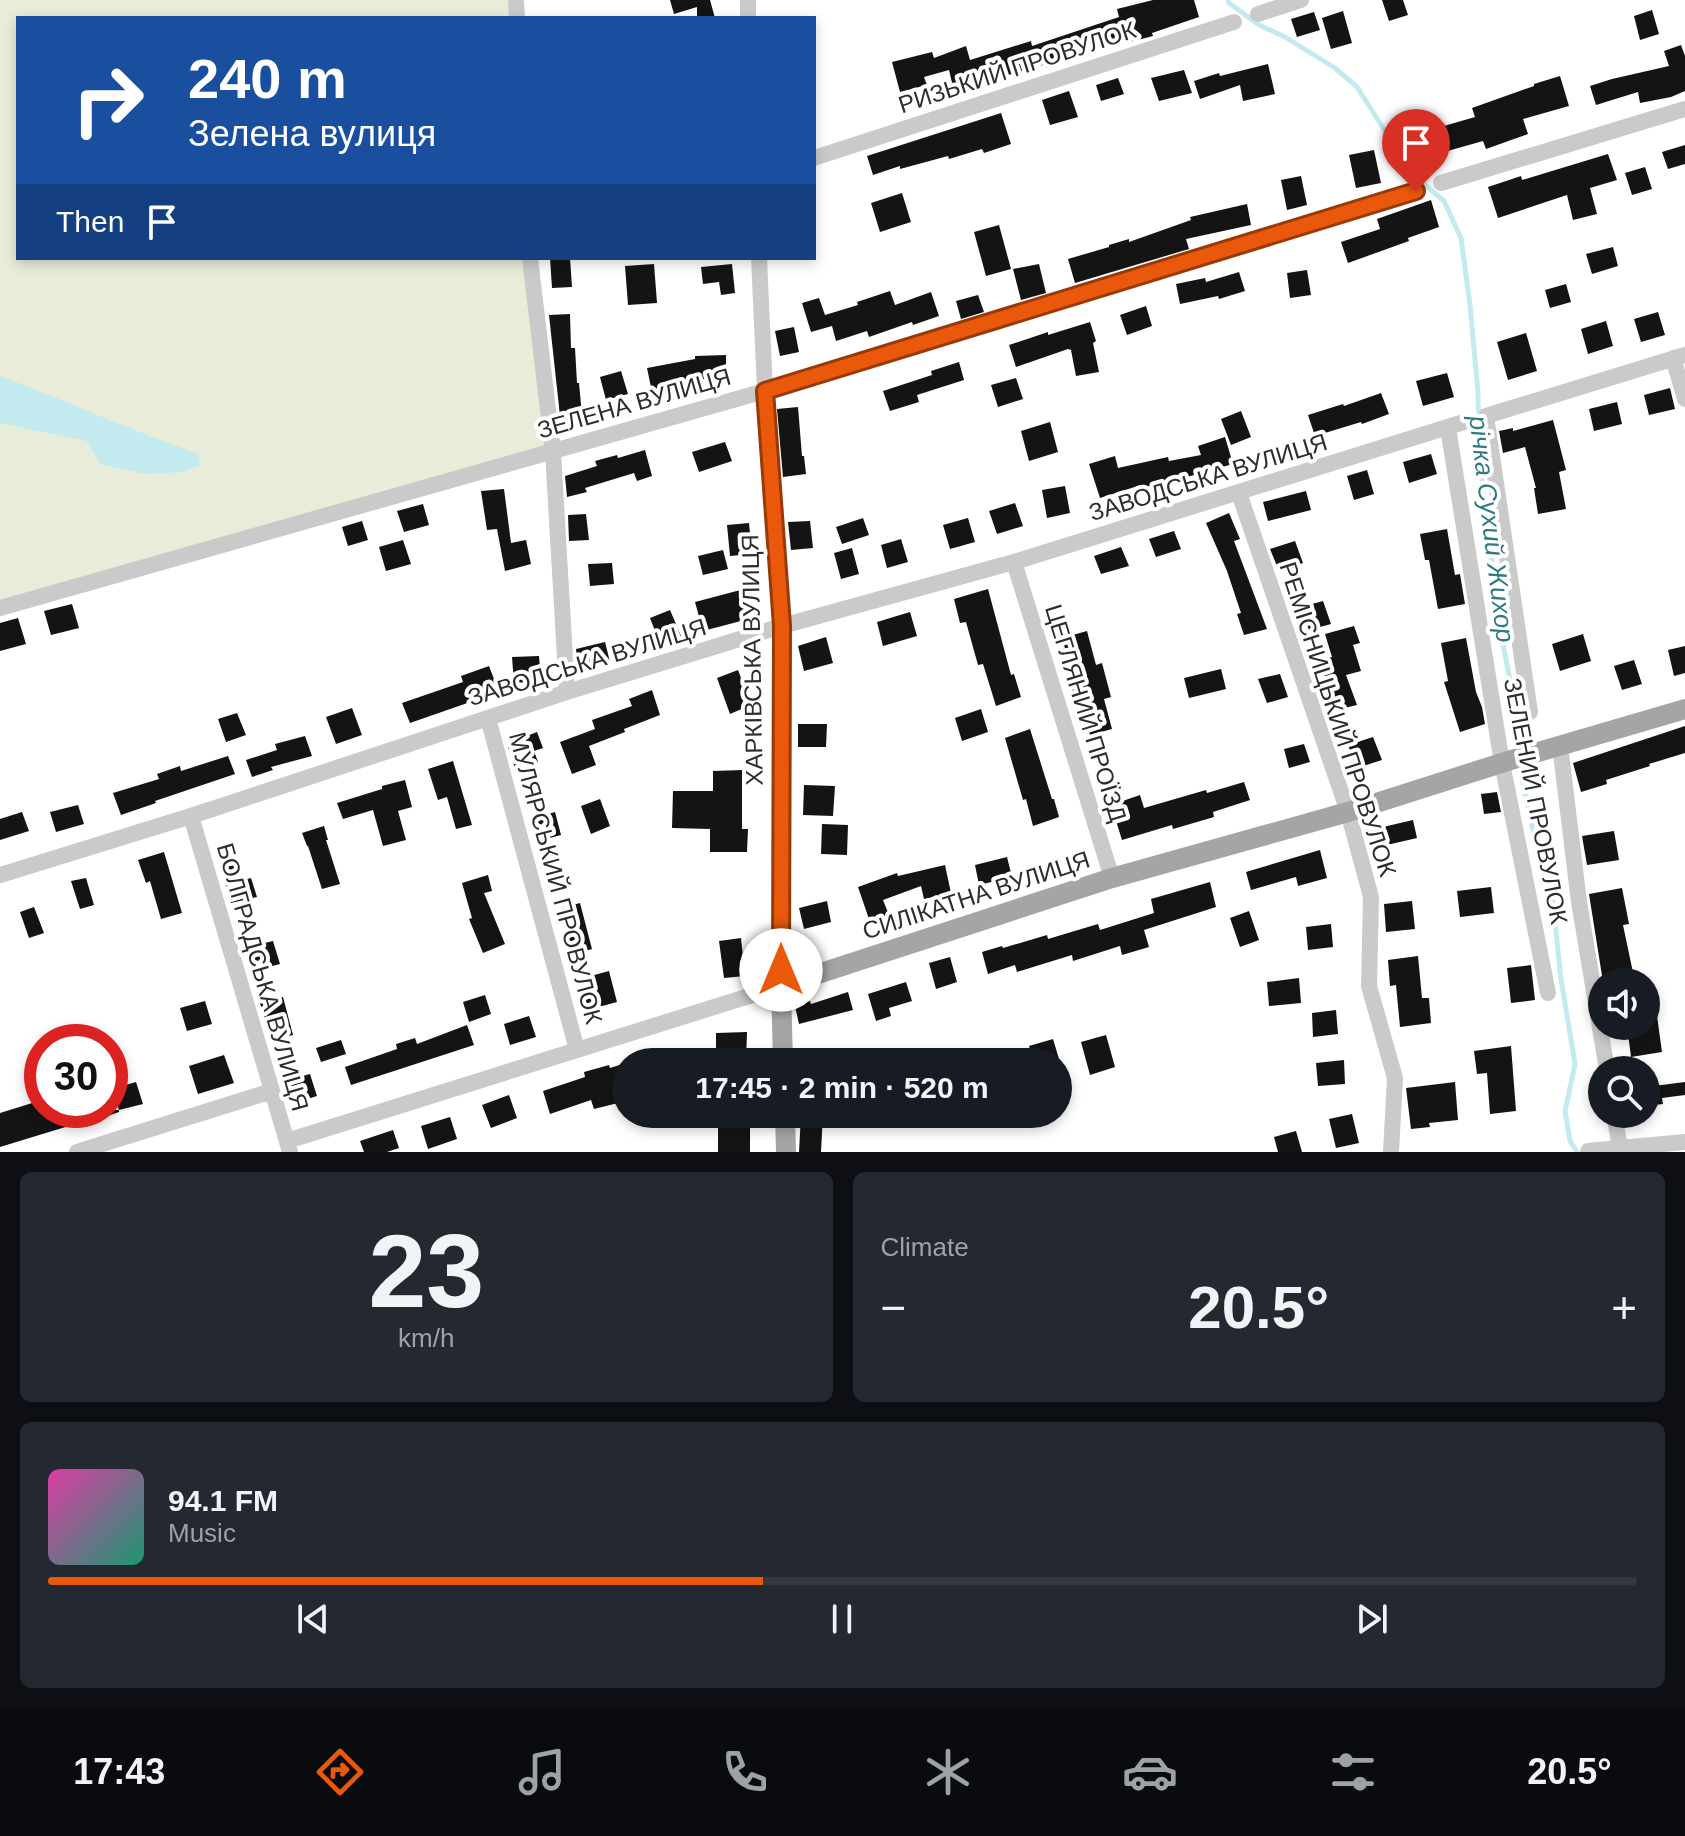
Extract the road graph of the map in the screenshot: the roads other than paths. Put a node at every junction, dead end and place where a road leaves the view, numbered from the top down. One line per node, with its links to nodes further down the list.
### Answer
1 (1301, 0): 2 (street)
2 (1258, 14)
3 (1234, 22): 5 (street, РИЗЬКИЙ ПРОВУЛОК)
4 (1685, 109): 6 (street)
5 (816, 157)
6 (1441, 183)
7 (1416, 191): 11 (street, ЗЕЛЕНА ВУЛИЦЯ)
8 (530, 260): 15 (street)
9 (759, 260): 11 (street, ХАРКІВСЬКА ВУЛИЦЯ)
10 (1679, 357): 12 (street); 22 (street)
11 (765, 391): 15 (street, ЗЕЛЕНА ВУЛИЦЯ); 19 (street, ХАРКІВСЬКА ВУЛИЦЯ)
12 (1685, 399)
13 (1467, 421): 14 (street, ЗАВОДСЬКА ВУЛИЦЯ)
14 (1448, 428): 16 (street, ЗАВОДСЬКА ВУЛИЦЯ); 25 (street, ЗЕЛЕНИЙ ПРОВУЛОК)
15 (553, 452): 18 (street, ЗЕЛЕНА ВУЛИЦЯ); 20 (street)
16 (1239, 493): 17 (street, ЗАВОДСЬКА ВУЛИЦЯ); 26 (street, РЕМІСНИЦЬКИЙ ПРОВУЛОК)
17 (1014, 562): 19 (street, ЗАВОДСЬКА ВУЛИЦЯ); 29 (street, ЦЕГЛЯНИЙ ПРОЇЗД)
18 (0, 608)
19 (782, 626): 20 (street, ЗАВОДСЬКА ВУЛИЦЯ); 30 (street, ХАРКІВСЬКА ВУЛИЦЯ)
20 (567, 692): 23 (street, ЗАВОДСЬКА ВУЛИЦЯ)
21 (1685, 709): 24 (main road, СИЛІКАТНА ВУЛИЦЯ)
22 (1530, 712)
23 (488, 718): 27 (street, ЗАВОДСЬКА ВУЛИЦЯ); 33 (street, МУЛЯРСЬКИЙ ПРОВУЛОК)
24 (1560, 745): 25 (main road, СИЛІКАТНА ВУЛИЦЯ); 34 (street, ЗЕЛЕНИЙ ПРОВУЛОК)
25 (1507, 762): 26 (main road, СИЛІКАТНА ВУЛИЦЯ); 31 (street, ЗЕЛЕНИЙ ПРОВУЛОК)
26 (1348, 812): 29 (main road, СИЛІКАТНА ВУЛИЦЯ); 44 (street, РЕМІСНИЦЬКИЙ ПРОВУЛОК)
27 (191, 816): 28 (street, ЗАВОДСЬКА ВУЛИЦЯ); 35 (street, БОЛГРАДСЬКА ВУЛИЦЯ)
28 (0, 875)
29 (1112, 878): 30 (main road, СИЛІКАТНА ВУЛИЦЯ)
30 (781, 986): 32 (main road, ХАРКІВСЬКА ВУЛИЦЯ); 33 (street, СИЛІКАТНА ВУЛИЦЯ)
31 (1548, 993)
32 (783, 1048)
33 (577, 1050): 39 (street, СИЛІКАТНА ВУЛИЦЯ)
34 (1605, 1056)
35 (272, 1091): 39 (street, БОЛГРАДСЬКА ВУЛИЦЯ); 42 (street)
36 (785, 1128): 43 (main road)
37 (1616, 1128): 40 (street)
38 (1685, 1142): 40 (street)
39 (288, 1147)
40 (1620, 1148): 41 (street)
41 (1588, 1151)
42 (77, 1152)
43 (786, 1152)
44 (1391, 1152)

